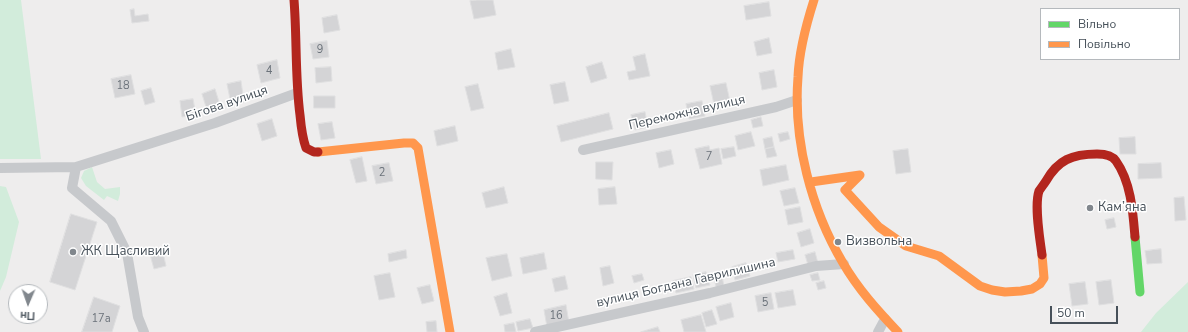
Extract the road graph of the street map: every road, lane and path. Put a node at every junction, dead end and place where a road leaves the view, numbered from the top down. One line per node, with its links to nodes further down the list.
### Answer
1 (294, 0): 3 (street)
2 (814, 0): 4 (street)
3 (297, 94): 6 (street, Бігова вулиця); 13 (street)
4 (797, 100): 5 (street, Переможна вулиця); 8 (street)
5 (583, 150)
6 (76, 167): 7 (street, Бігова вулиця); 12 (street)
7 (0, 168)
8 (811, 182): 9 (street); 10 (street)
9 (844, 264): 11 (street); 14 (street, вулиця Богдана Гаврилишина)
10 (1140, 292)
11 (885, 319): 15 (street); 16 (street)
12 (144, 332)
13 (450, 332)
14 (535, 332)
15 (878, 332)
16 (898, 332)

